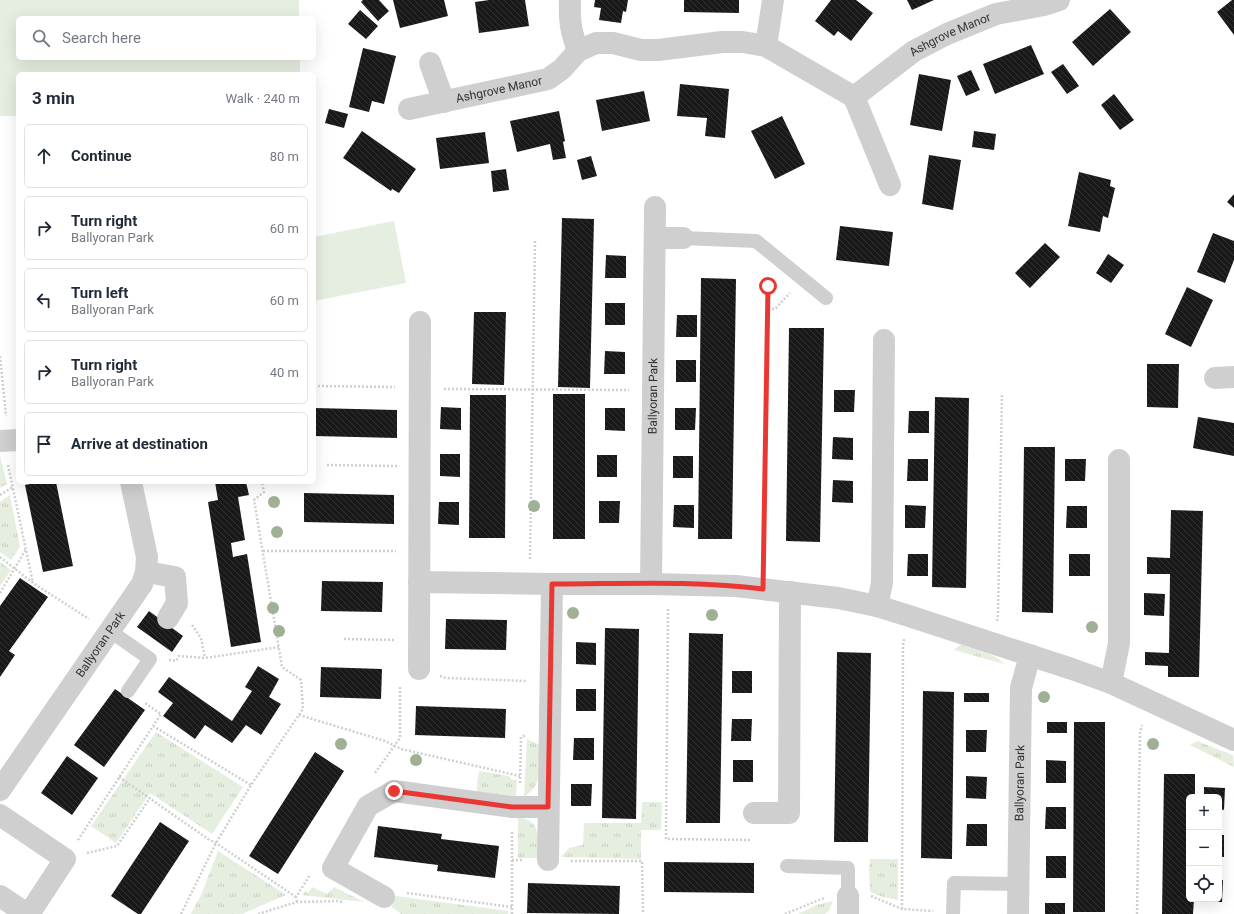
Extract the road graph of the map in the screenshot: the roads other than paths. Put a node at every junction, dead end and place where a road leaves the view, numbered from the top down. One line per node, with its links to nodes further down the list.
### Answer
1 (570, 0): 5 (street)
2 (773, 0): 4 (street)
3 (1059, 0): 7 (street, Ashgrove Manor)
4 (766, 46): 5 (street, Ashgrove Manor); 7 (street, Ashgrove Manor)
5 (578, 51): 8 (street, Ashgrove Manor)
6 (430, 63): 8 (street)
7 (854, 97): 10 (street)
8 (444, 102): 9 (street, Ashgrove Manor)
9 (409, 109)
10 (890, 185)
11 (655, 207): 12 (street, Ballyoran Park)
12 (655, 238): 13 (street); 22 (street, Ballyoran Park)
13 (683, 238): 14 (lane)
14 (826, 298)
15 (420, 322): 20 (street)
16 (884, 340): 24 (street)
17 (1119, 460): 29 (street)
18 (131, 484): 19 (street, Ballyoran Park)
19 (146, 572): 25 (street); 26 (street, Ballyoran Park)
20 (419, 582): 21 (street); 28 (street)
21 (552, 584): 22 (street); 33 (street)
22 (660, 584): 23 (street)
23 (790, 592): 24 (street); 34 (street)
24 (877, 606): 27 (street)
25 (172, 610)
26 (110, 631): 30 (lane); 32 (street, Ballyoran Park)
27 (1030, 655): 29 (street); 38 (street, Ballyoran Park)
28 (419, 669)
29 (1111, 684): 31 (street)
30 (128, 691)
31 (1234, 740)
32 (0, 790)
33 (548, 807): 36 (street); 40 (street)
34 (754, 812)
35 (0, 816): 44 (street)
36 (548, 860)
37 (787, 866): 41 (lane)
38 (1019, 884): 42 (lane); 43 (street, Ballyoran Park)
39 (0, 896): 44 (street)
40 (384, 897)
41 (848, 905)
42 (953, 913)
43 (1018, 913)
44 (28, 914)

